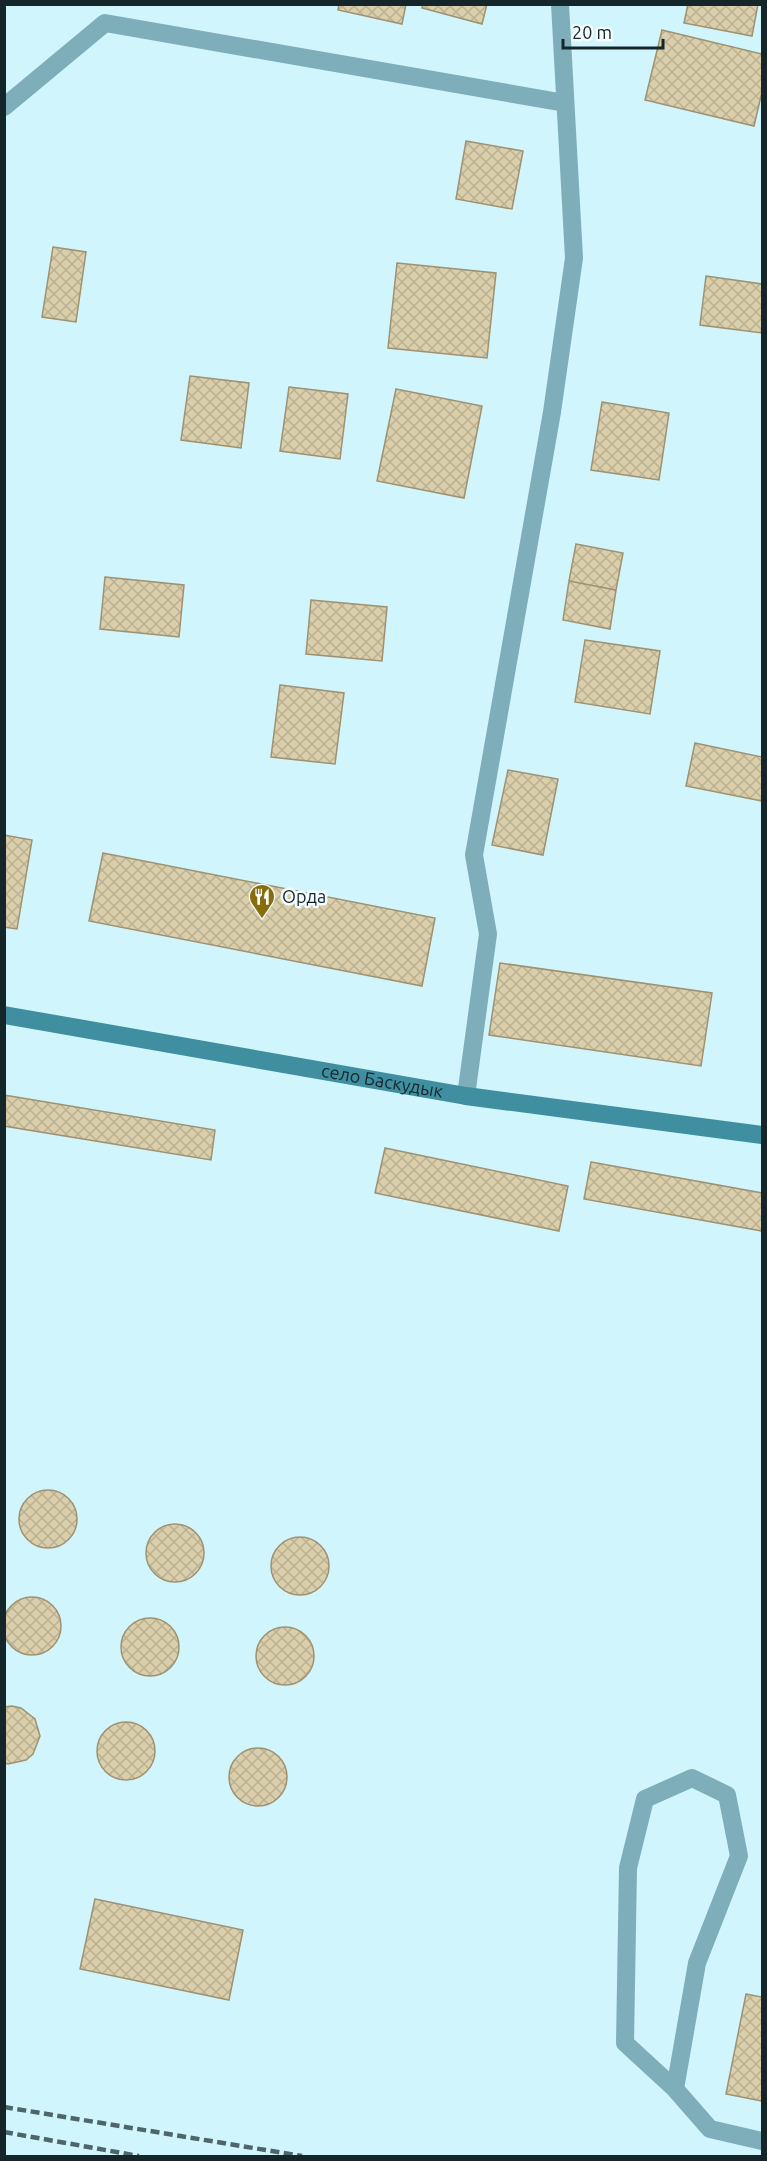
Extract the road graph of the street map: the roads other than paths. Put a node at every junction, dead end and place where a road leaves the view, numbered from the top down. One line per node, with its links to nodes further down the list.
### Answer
1 (560, 4): 2 (lane)
2 (565, 103): 3 (lane); 5 (lane)
3 (4, 107)
4 (4, 1015): 5 (street, село Баскудык)
5 (465, 1096): 6 (street, село Баскудык)
6 (762, 1135)
7 (675, 2089): 7 (lane); 8 (lane)
8 (762, 2141)

